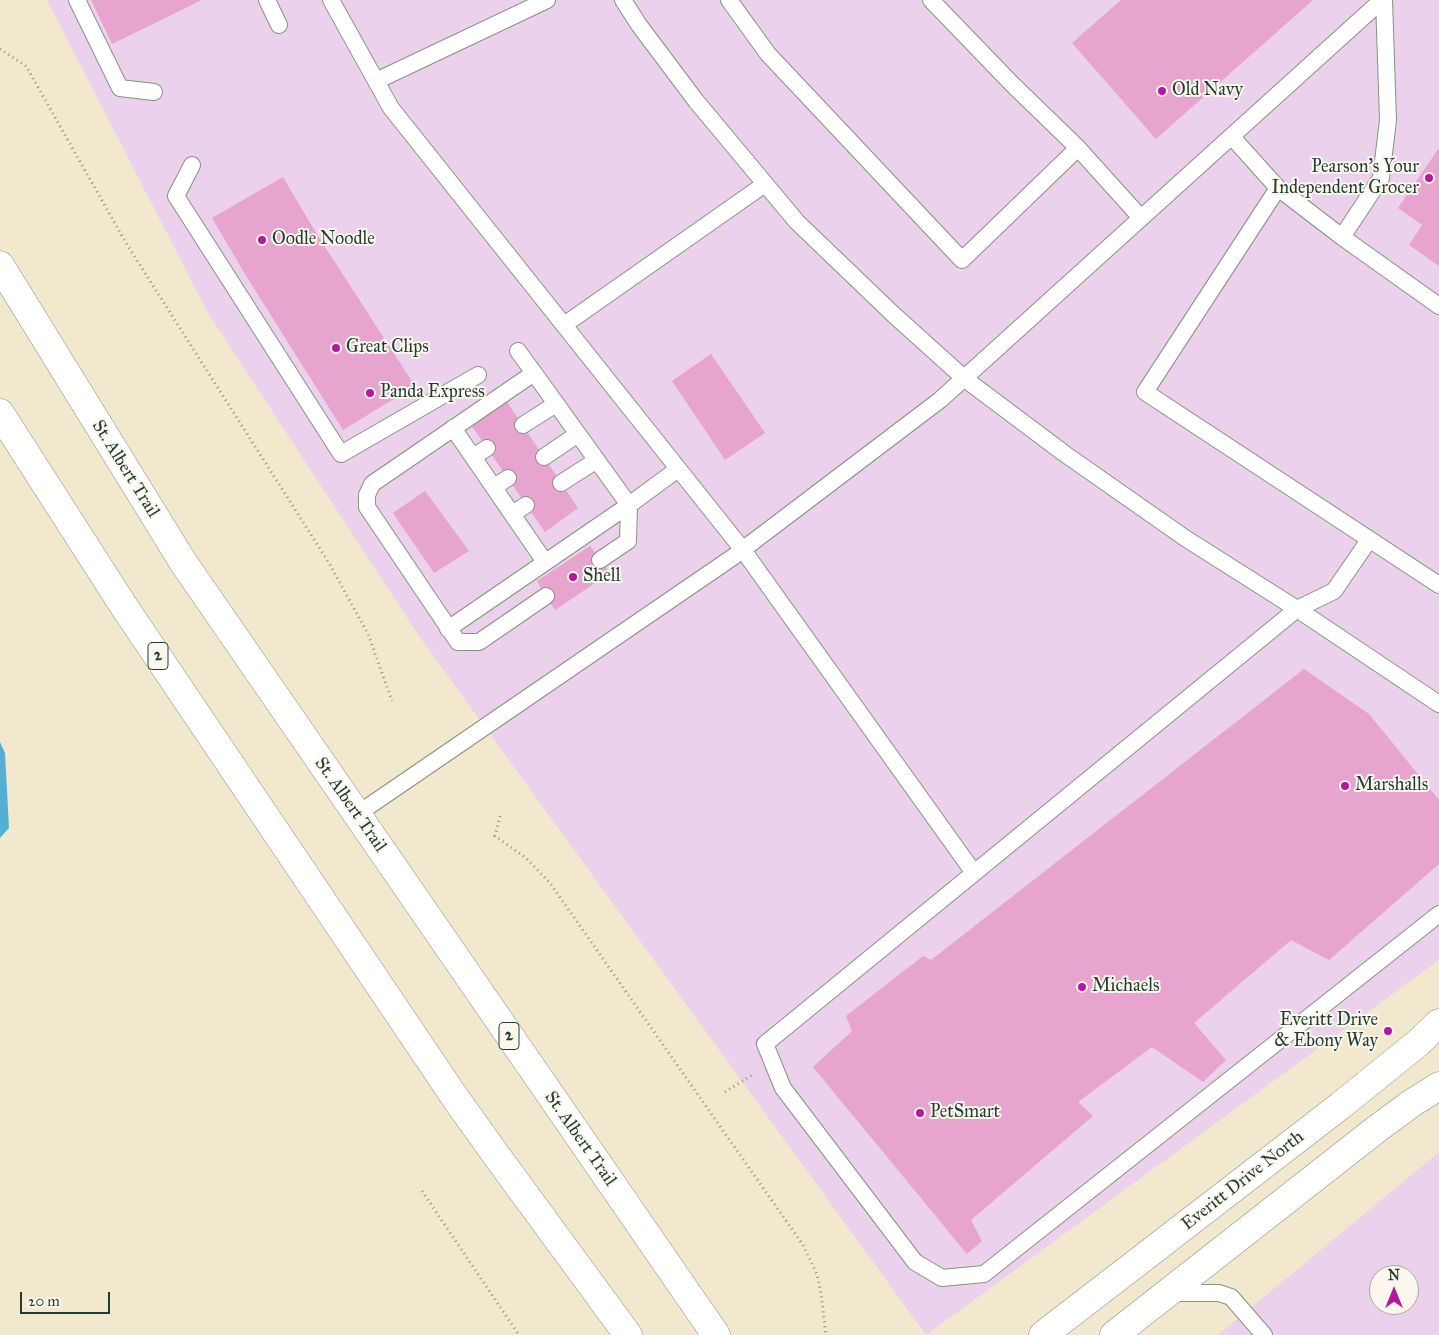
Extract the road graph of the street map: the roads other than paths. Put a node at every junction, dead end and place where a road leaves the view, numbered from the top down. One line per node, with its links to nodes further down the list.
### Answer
1 (77, 0): 11 (lane)
2 (267, 0): 9 (lane)
3 (331, 0): 10 (lane)
4 (547, 0): 10 (lane)
5 (623, 0): 15 (lane)
6 (729, 0): 13 (lane)
7 (931, 0): 13 (lane)
8 (1383, 0): 12 (lane); 18 (lane)
9 (280, 25)
10 (376, 81): 21 (lane)
11 (154, 92)
12 (1232, 137): 16 (lane); 17 (lane)
13 (1078, 148): 17 (lane)
14 (192, 165): 24 (lane)
15 (765, 184): 21 (lane); 25 (lane)
16 (1278, 188): 18 (lane); 42 (lane)
17 (1141, 218): 25 (lane)
18 (1342, 237): 20 (lane)
19 (0, 265): 51 (main road, St. Albert Trail / 2)
20 (1439, 306)
21 (564, 325): 35 (lane)
22 (518, 351): 23 (lane)
23 (534, 373): 26 (lane); 29 (lane)
24 (478, 374)
25 (965, 378): 43 (lane); 48 (lane)
26 (556, 404): 28 (lane); 30 (lane)
27 (0, 413): 57 (main road, 2)
28 (523, 425)
29 (453, 428): 32 (lane); 49 (lane)
30 (578, 434): 33 (lane); 34 (lane)
31 (487, 448): 32 (lane)
32 (473, 457): 38 (lane)
33 (544, 457)
34 (597, 460): 37 (lane); 40 (lane)
35 (678, 469): 40 (lane); 43 (lane)
36 (508, 478): 38 (lane)
37 (561, 483)
38 (494, 487): 41 (lane)
39 (526, 505): 41 (lane)
40 (629, 505): 44 (lane); 45 (lane)
41 (512, 514): 45 (lane)
42 (1369, 540): 46 (lane); 48 (lane)
43 (743, 550): 51 (lane); 52 (lane)
44 (600, 560)
45 (545, 562): 49 (lane)
46 (1439, 585)
47 (546, 596): 49 (lane)
48 (1297, 609): 50 (lane); 52 (lane)
49 (448, 629)
50 (1439, 704)
51 (356, 815): 60 (main road, St. Albert Trail / 2)
52 (974, 873): 53 (lane)
53 (1439, 914)
54 (1439, 1023): 61 (main road, Everitt Drive North)
55 (1439, 1086): 56 (main road)
56 (1168, 1293): 62 (main road); 63 (lane)
57 (609, 1307): 58 (main road); 59 (main road, 2)
58 (616, 1335)
59 (628, 1335)
60 (716, 1335)
61 (1044, 1335)
62 (1114, 1335)
63 (1264, 1335)

